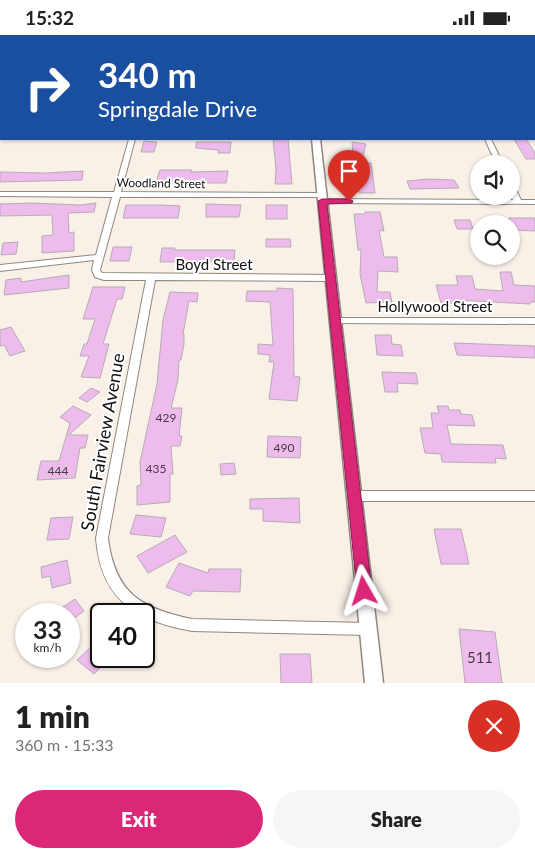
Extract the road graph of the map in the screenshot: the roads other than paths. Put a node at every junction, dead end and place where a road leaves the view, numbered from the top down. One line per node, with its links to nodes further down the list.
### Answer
1 (132, 140): 6 (street)
2 (316, 140): 7 (street)
3 (488, 140): 4 (street)
4 (496, 155)
5 (0, 193): 6 (street, Woodland Street)
6 (117, 194): 7 (street, Woodland Street); 11 (street)
7 (322, 198): 8 (street, Woodland Street); 14 (street)
8 (470, 201)
9 (520, 202): 10 (street, Woodland Street)
10 (535, 202)
11 (99, 257): 12 (street); 13 (street, Boyd Street)
12 (0, 268)
13 (151, 277): 14 (street, Boyd Street); 19 (street, South Fairview Avenue)
14 (331, 278): 15 (street)
15 (335, 321): 16 (street, Hollywood Street); 17 (street)
16 (535, 321)
17 (354, 496): 18 (street); 19 (street)
18 (535, 496)
19 (368, 629): 20 (street)
20 (374, 683)

